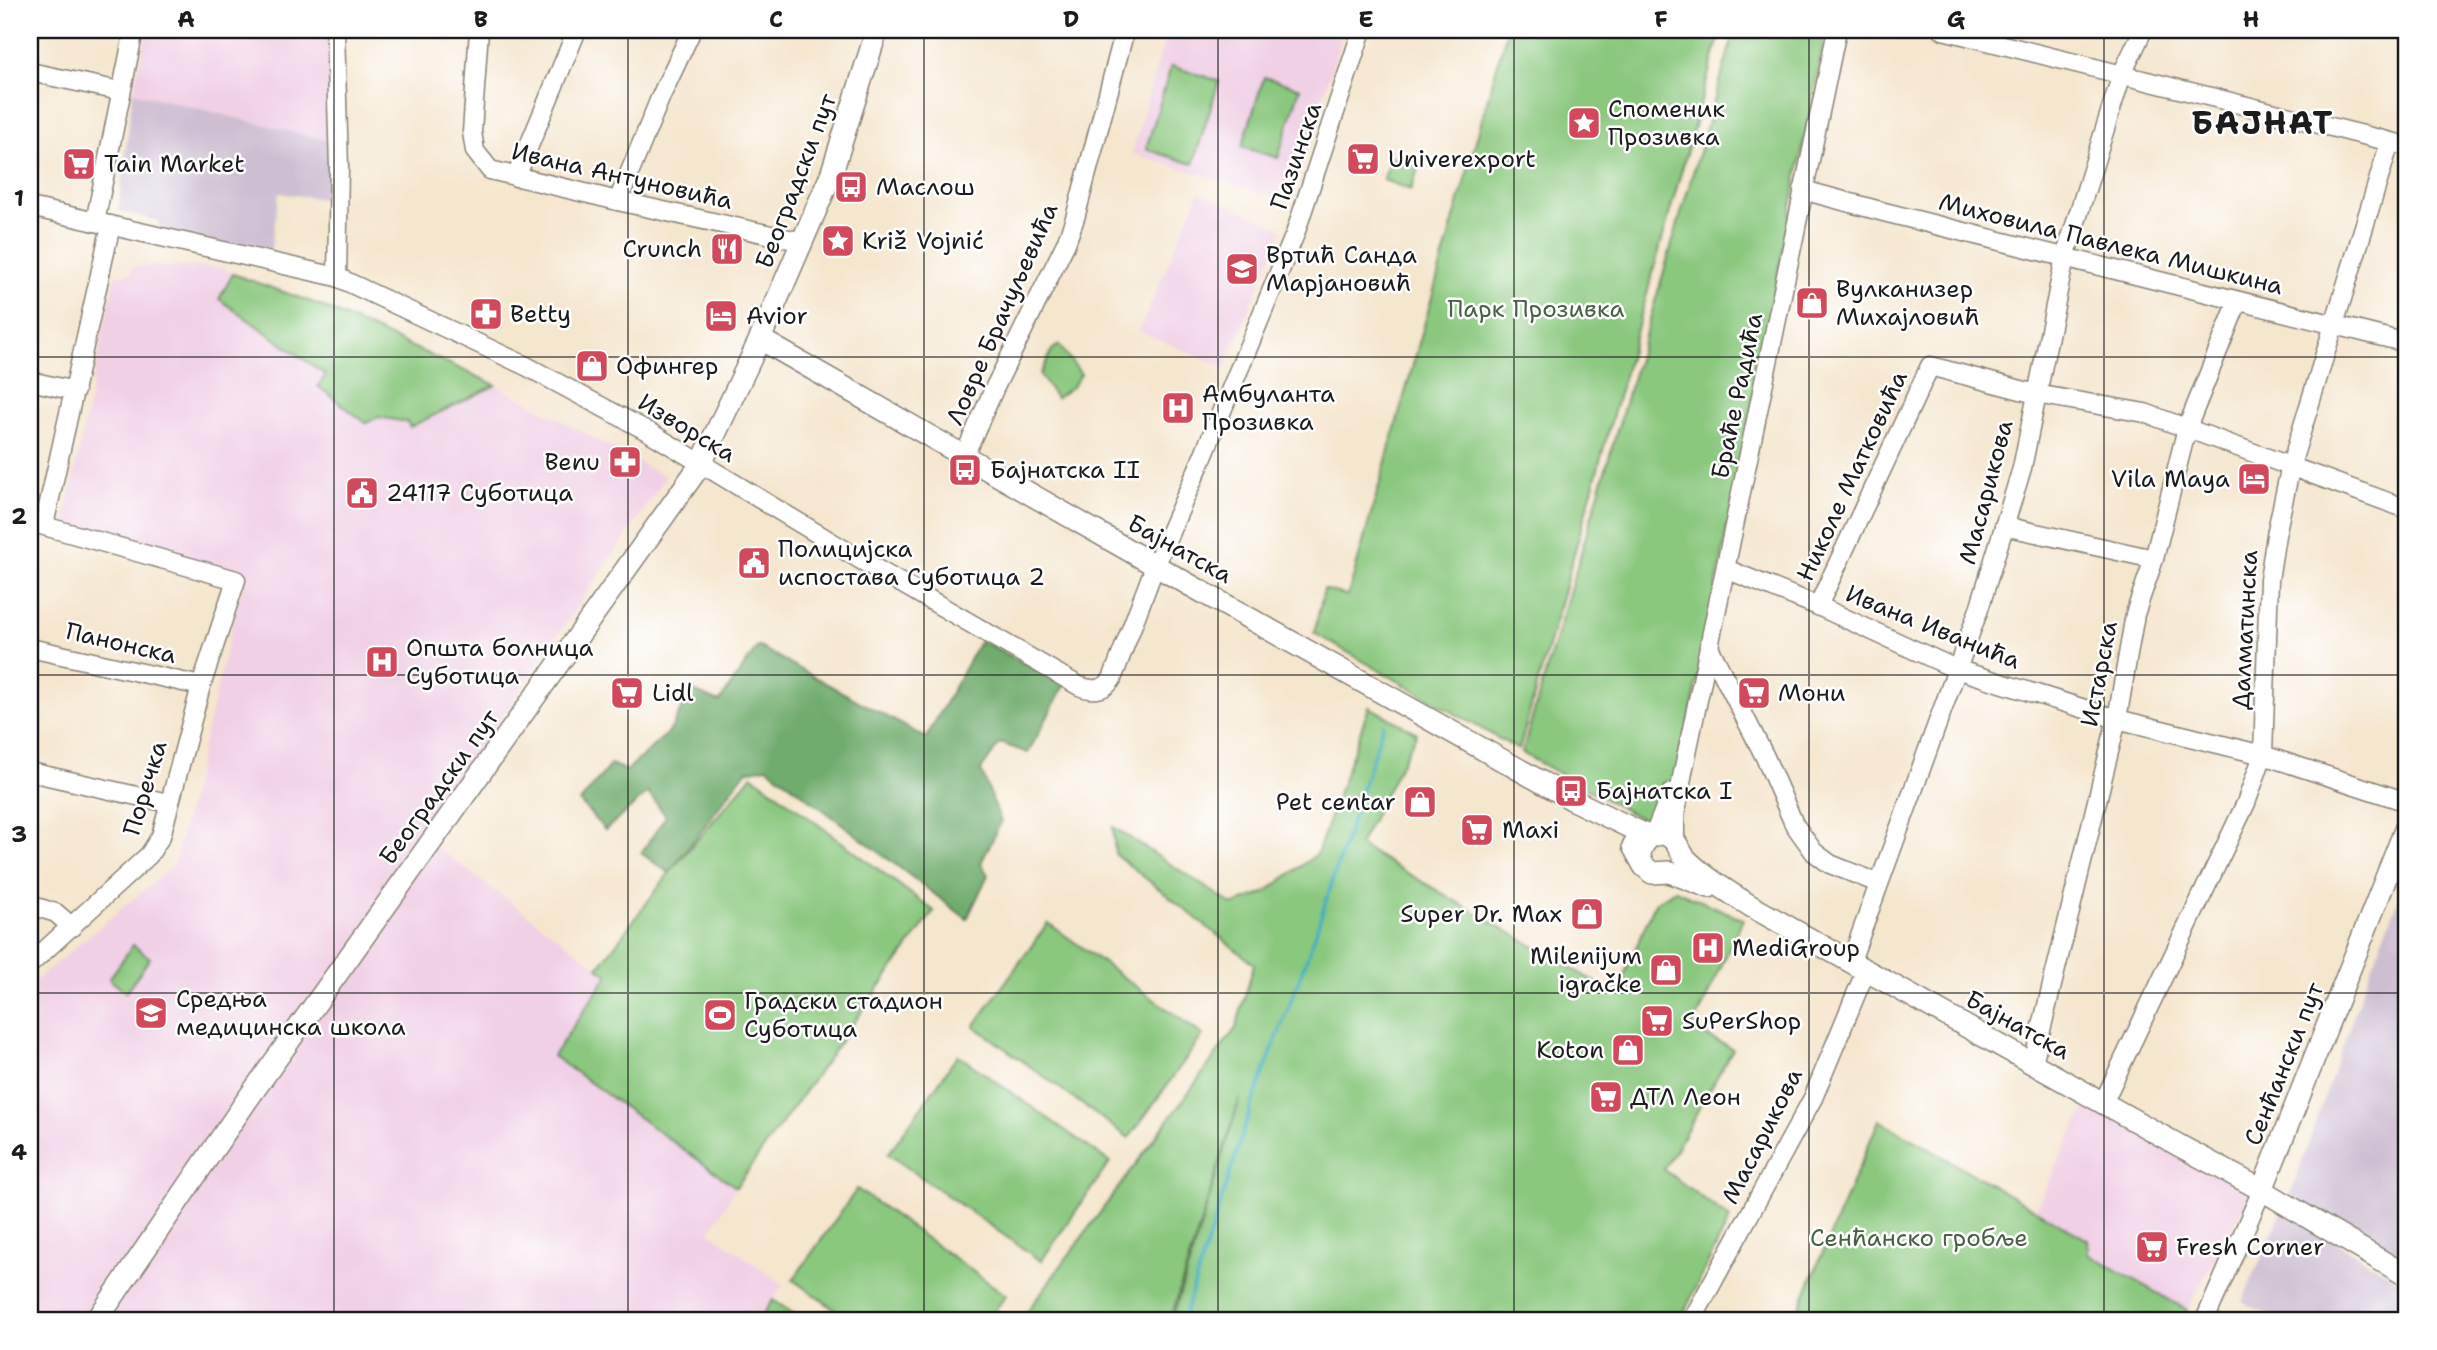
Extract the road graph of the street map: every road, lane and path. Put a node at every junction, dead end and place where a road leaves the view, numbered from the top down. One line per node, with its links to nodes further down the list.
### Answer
1 (134, 30): 14 (street)
2 (335, 30): 23 (street)
3 (479, 30): 16 (street, Ивана Антуновића)
4 (577, 30): 16 (street)
5 (692, 30): 18 (street)
6 (877, 30): 21 (main road, Београдски пут)
7 (1125, 30): 32 (street, Ловре Брачуљевића)
8 (1362, 30): 39 (street, Пазинска)
9 (1837, 30): 17 (street, Браће Радића)
10 (1943, 30): 13 (street)
11 (2143, 30): 13 (street, Масарикова)
12 (30, 72): 14 (street)
13 (2122, 75): 15 (street); 22 (street, Масарикова)
14 (120, 91): 20 (street)
15 (2399, 144): 25 (street, Далматинска)
16 (516, 177): 18 (street, Ивана Антуновића)
17 (1803, 190): 22 (street, Миховила Павлека Мишкина); 40 (street, Браће Радића)
18 (618, 201): 21 (street, Ивана Антуновића)
19 (30, 207): 20 (street, Изворска)
20 (103, 223): 23 (street, Изворска); 29 (street)
21 (803, 242): 26 (main road, Београдски пут)
22 (2065, 257): 24 (street, Миховила Павлека Мишкина); 30 (street, Масарикова)
23 (337, 277): 33 (street, Изворска)
24 (2238, 301): 25 (street, Миховила Павлека Мишкина); 31 (street, Истарска)
25 (2334, 326): 27 (street, Миховила Павлека Мишкина); 34 (street, Далматинска)
26 (760, 339): 32 (main road, Бајнатска); 33 (main road, Београдски пут)
27 (2407, 343)
28 (30, 381): 29 (street)
29 (75, 391): 36 (street)
30 (2036, 394): 31 (street); 37 (street, Масарикова); 41 (street, Николе Матковића)
31 (2187, 428): 34 (street); 38 (street, Истарска)
32 (964, 456): 39 (main road, Бајнатска)
33 (701, 464): 39 (street, Изворска); 66 (main road, Београдски пут)
34 (2291, 465): 35 (street); 47 (street, Далматинска)
35 (2407, 509)
36 (37, 524): 45 (street, Поречка)
37 (2004, 526): 38 (street); 44 (street, Масарикова)
38 (2154, 559): 46 (street, Истарска)
39 (1155, 566): 53 (main road, Бајнатска)
40 (1726, 569): 41 (street, Ивана Иванића); 43 (street, Браће Радића)
41 (1818, 606): 44 (street, Ивана Иванића)
42 (30, 648): 45 (street, Панонска)
43 (1710, 649): 49 (street, Браће Радића); 56 (street)
44 (1956, 669): 46 (street, Ивана Иванића); 56 (street, Масарикова)
45 (201, 686): 51 (street, Поречка)
46 (2116, 719): 47 (street, Ивана Иванића); 62 (street, Истарска)
47 (2263, 755): 50 (street, Ивана Иванића); 63 (street, Далматинска)
48 (30, 772): 51 (street)
49 (1683, 772): 53 (street, Браће Радића); 54 (street, Браће Радића)
50 (2407, 802)
51 (168, 803): 59 (street, Поречка)
52 (2407, 825): 64 (main road, Сенћански пут)
53 (1648, 843): 54 (main road, Бајнатска); 55 (main road, Бајнатска)
54 (1678, 847): 55 (main road); 58 (main road, Бајнатска)
55 (1669, 872): 58 (main road, Бајнатска)
56 (1878, 883): 61 (street, Масарикова)
57 (30, 905): 59 (street)
58 (1749, 905): 61 (main road, Бајнатска)
59 (72, 927): 60 (street, Поречка)
60 (30, 964)
61 (1858, 966): 62 (main road, Бајнатска); 67 (street, Масарикова)
62 (2033, 1063): 63 (main road, Бајнатска)
63 (2103, 1103): 64 (main road, Бајнатска)
64 (2262, 1190): 65 (main road, Бајнатска); 68 (street, Сенћански пут)
65 (2407, 1276)
66 (97, 1320)
67 (1692, 1320)
68 (2205, 1320)

